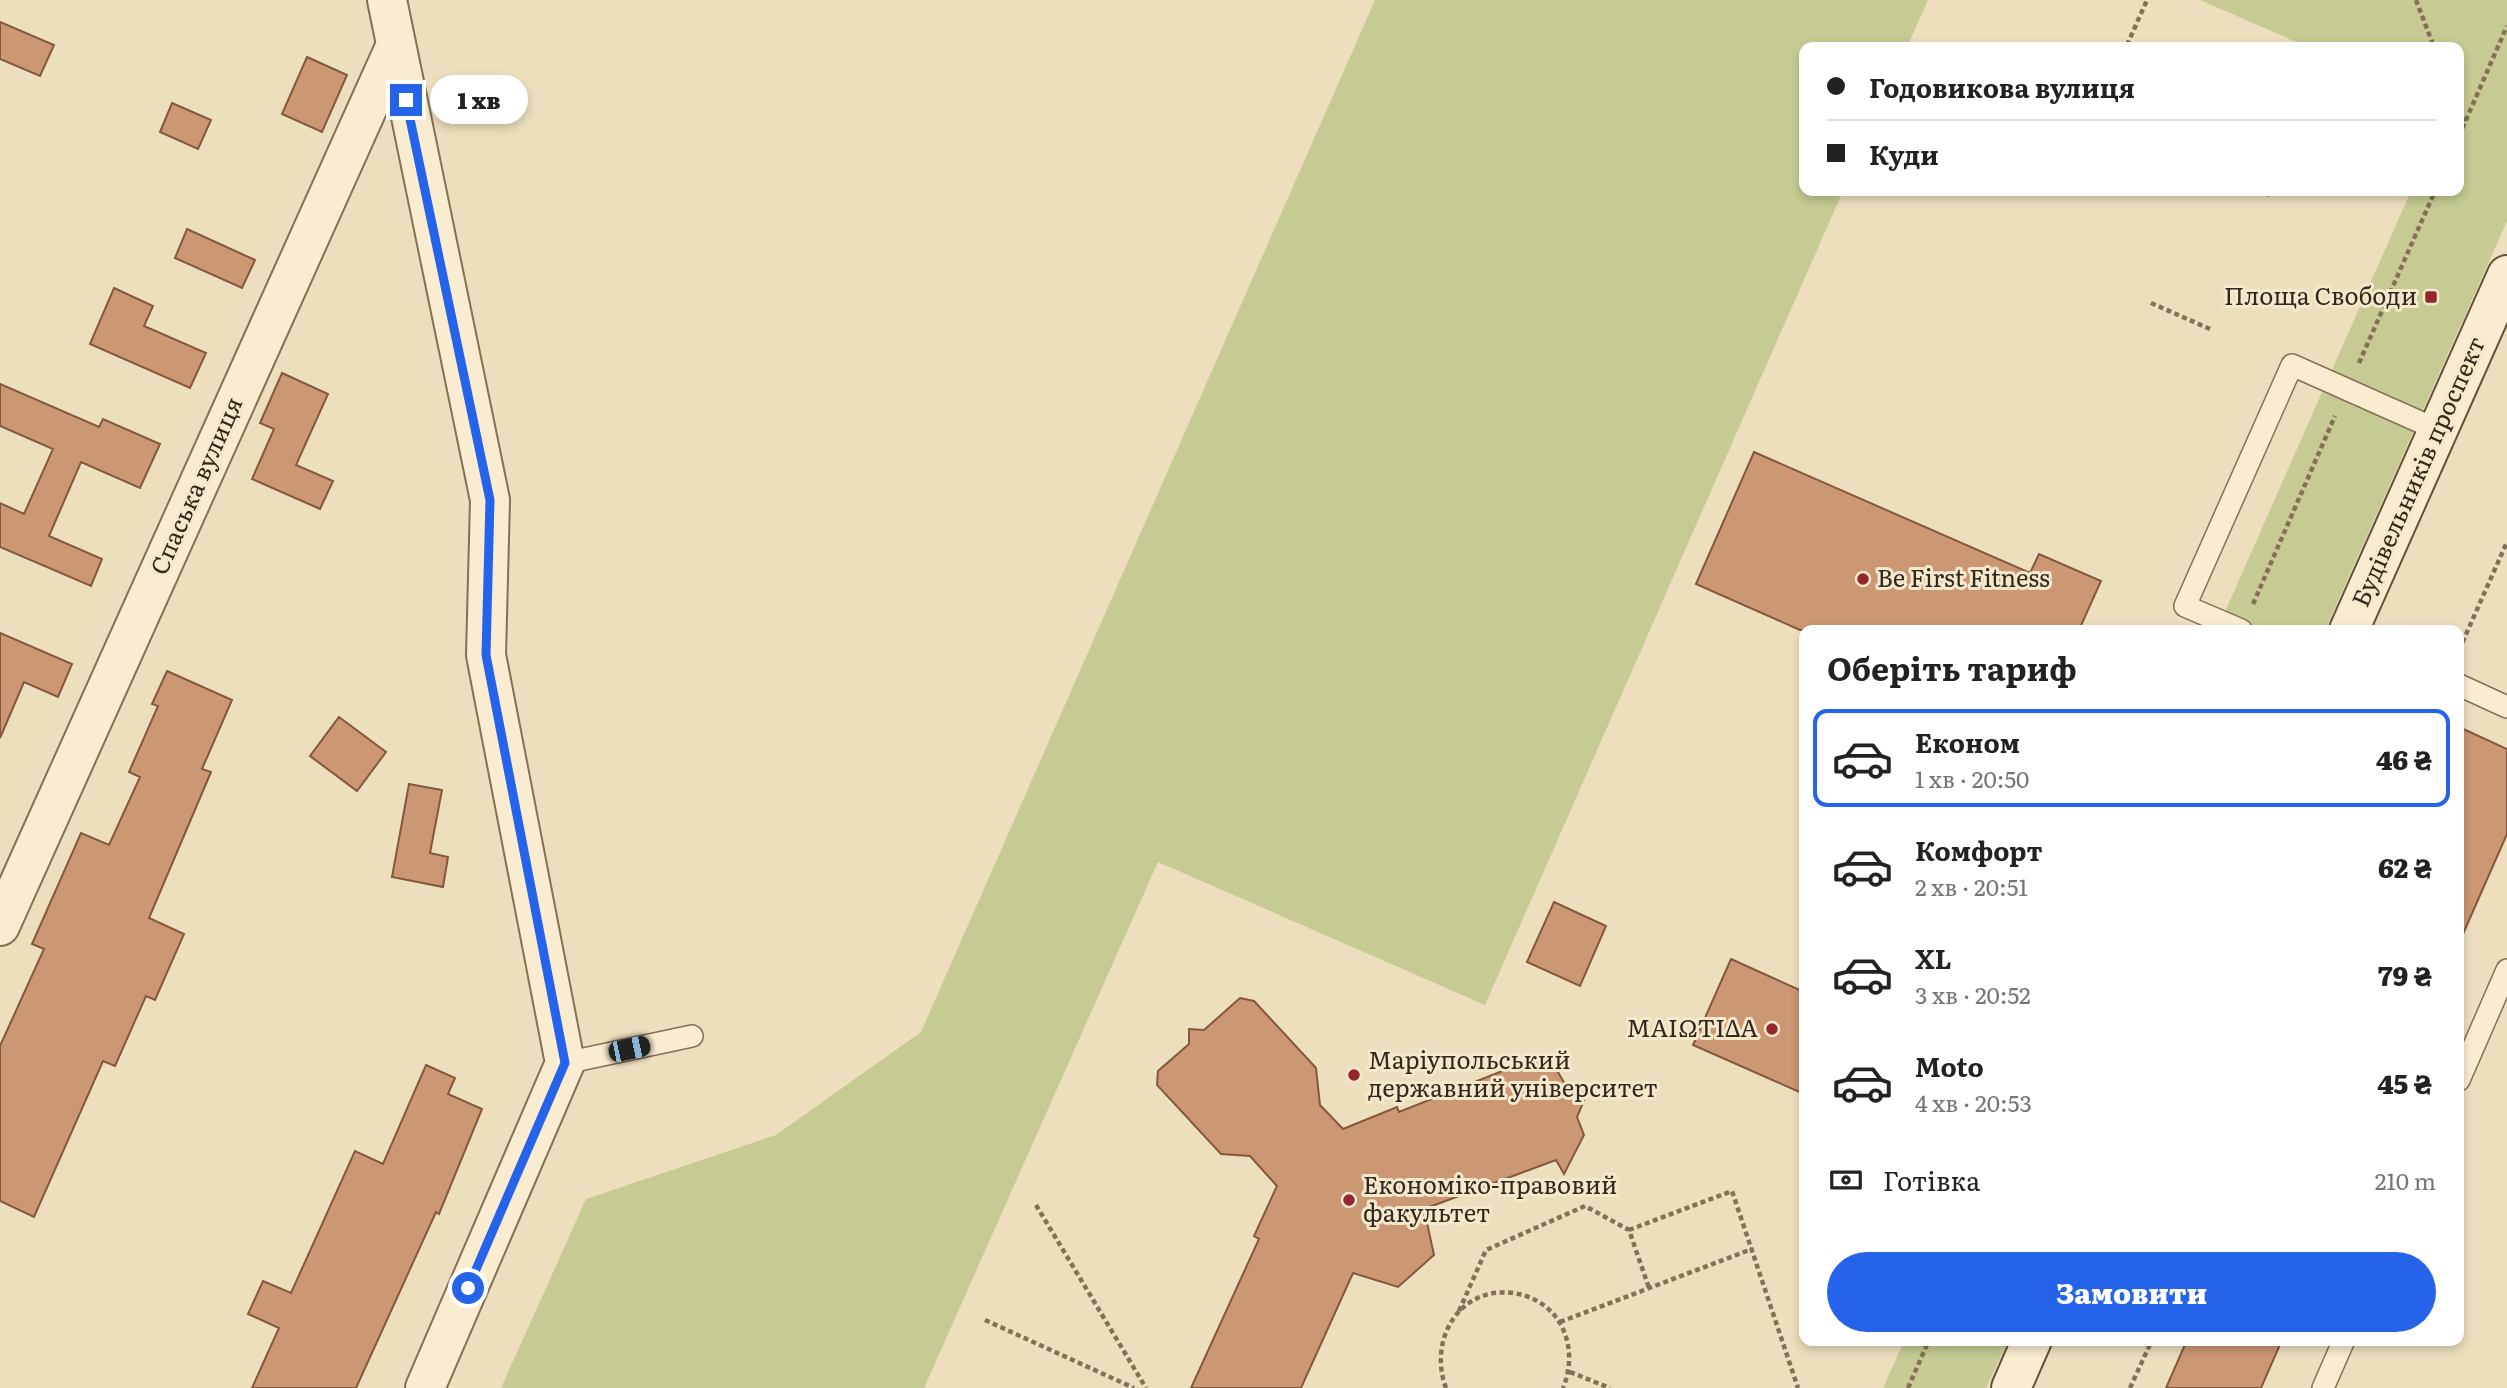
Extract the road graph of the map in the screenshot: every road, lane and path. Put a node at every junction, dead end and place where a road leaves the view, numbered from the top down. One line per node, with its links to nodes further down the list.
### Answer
1 (387, 0): 7 (street)
2 (2147, 0): 5 (path)
3 (2416, 0): 6 (path)
4 (2507, 26): 8 (path)
5 (2129, 42)
6 (2432, 42)
7 (395, 47): 22 (street, Спаська вулиця); 25 (street)
8 (2465, 123)
9 (2433, 196): 13 (path)
10 (2507, 275): 14 (street, Будівельників проспект)
11 (2151, 303): 12 (path)
12 (2210, 329)
13 (2347, 390): 14 (lane); 16 (path); 17 (lane)
14 (2438, 430): 18 (street, Будівельників проспект)
15 (2507, 542): 19 (path)
16 (2252, 605)
17 (2229, 625)
18 (2351, 625)
19 (2464, 639)
20 (2464, 687): 21 (lane)
21 (2507, 707)
22 (0, 926)
23 (2507, 970): 26 (lane)
24 (692, 1036): 25 (lane)
25 (565, 1063): 39 (street)
26 (2464, 1069)
27 (1036, 1205): 41 (path)
28 (1629, 1230): 29 (path); 30 (path); 31 (path)
29 (1753, 1249): 30 (path); 45 (path)
30 (1649, 1288): 33 (path)
31 (1459, 1311): 33 (path); 42 (path)
32 (985, 1320): 40 (path)
33 (1560, 1322): 38 (path)
34 (1926, 1346): 46 (path)
35 (2029, 1346): 47 (street)
36 (2149, 1346): 48 (path)
37 (2341, 1346): 49 (lane)
38 (1570, 1372): 43 (path); 44 (path)
39 (425, 1388)
40 (1134, 1388)
41 (1146, 1388)
42 (1446, 1388)
43 (1563, 1388)
44 (1609, 1388)
45 (1798, 1388)
46 (1908, 1388)
47 (2011, 1388)
48 (2130, 1388)
49 (2323, 1388)

